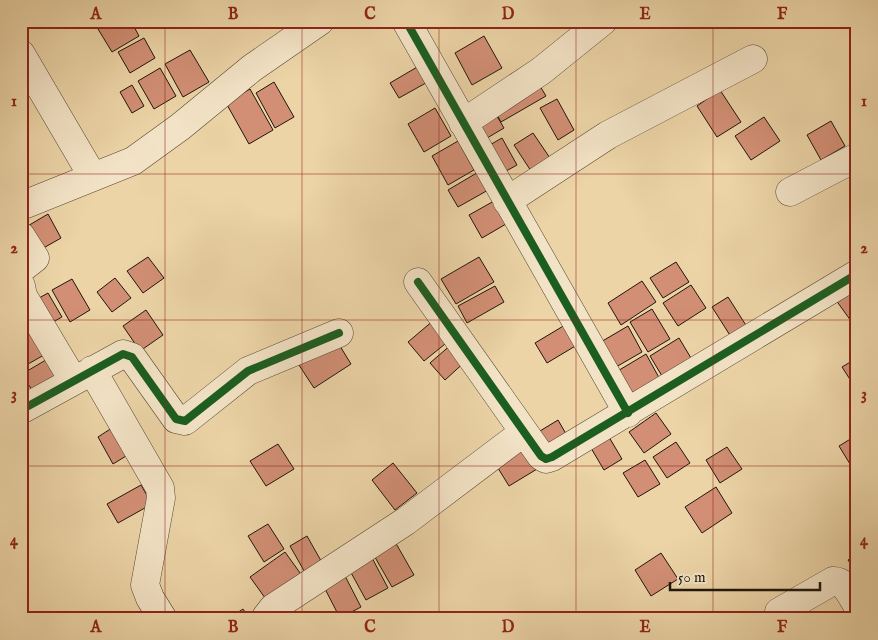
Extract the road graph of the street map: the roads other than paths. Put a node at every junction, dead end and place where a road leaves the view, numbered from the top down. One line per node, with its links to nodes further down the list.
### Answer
1 (320, 21): 8 (street)
2 (406, 21): 6 (street)
3 (603, 21): 6 (street)
4 (21, 54): 8 (street)
5 (753, 59): 10 (street)
6 (463, 123): 10 (street)
7 (857, 157): 9 (street)
8 (94, 177): 11 (street)
9 (790, 192)
10 (507, 201): 20 (street)
11 (21, 206)
12 (21, 236): 13 (street)
13 (21, 269)
14 (857, 274): 20 (street)
15 (418, 282): 21 (street)
16 (21, 286): 18 (street)
17 (339, 333): 18 (street)
18 (83, 375): 19 (street); 24 (street)
19 (21, 410)
20 (628, 413): 21 (street)
21 (524, 432): 25 (street)
22 (857, 605): 23 (street)
23 (779, 612)
24 (163, 619)
25 (266, 619)

